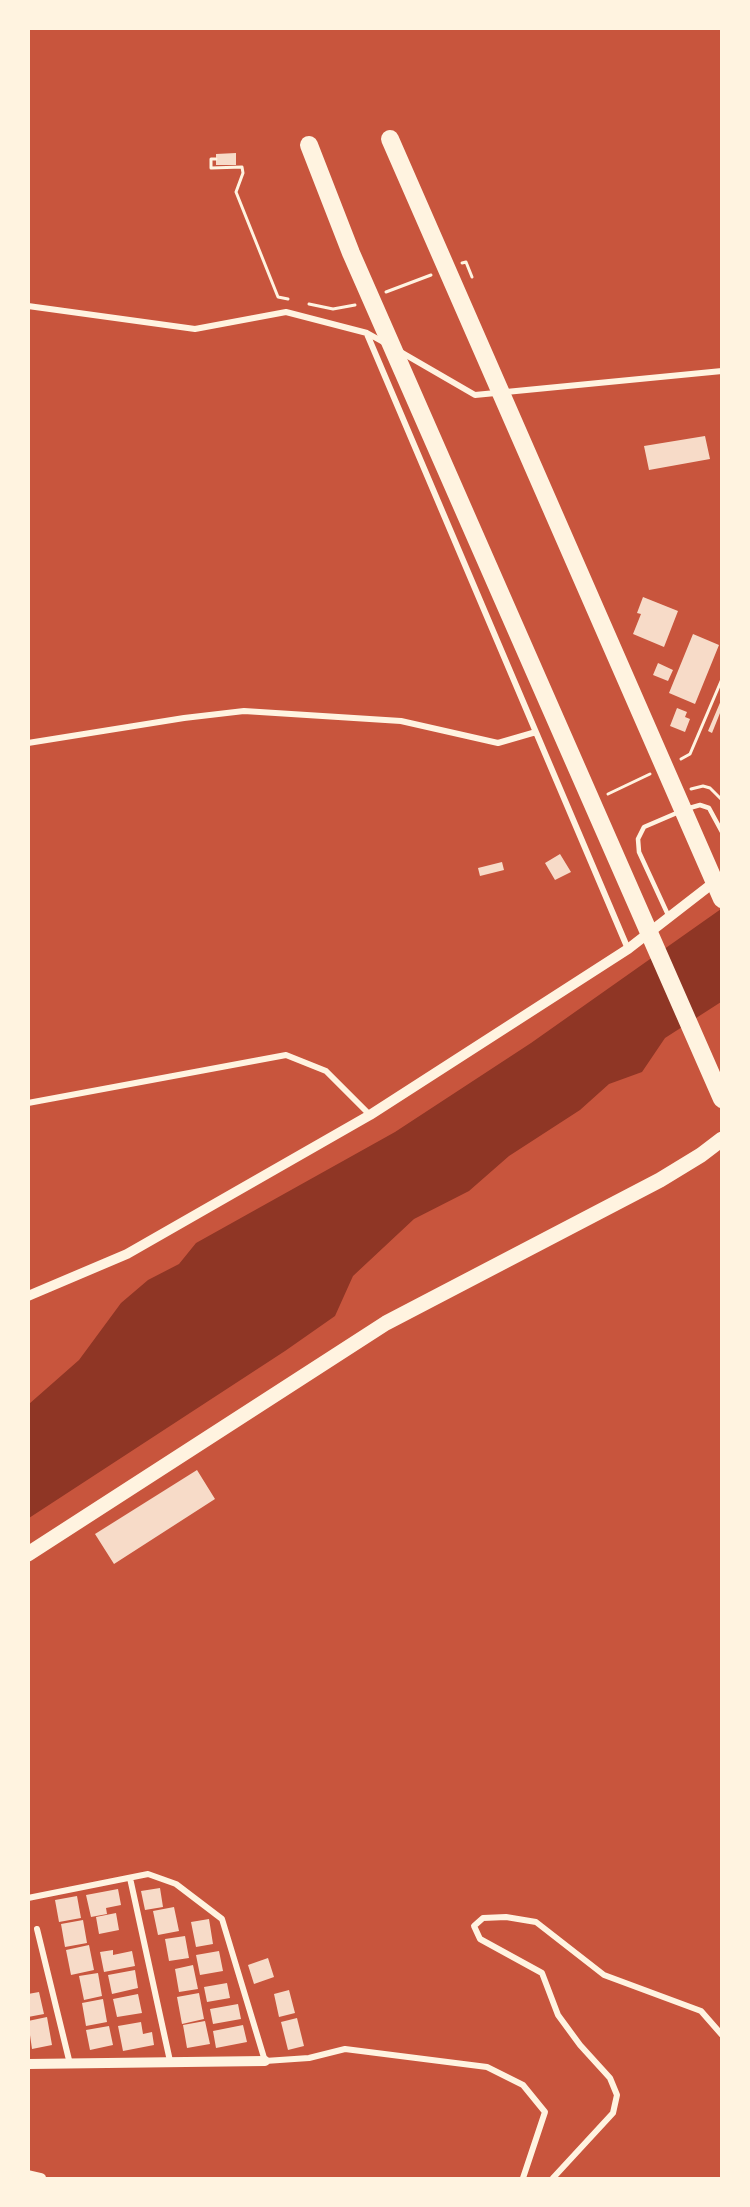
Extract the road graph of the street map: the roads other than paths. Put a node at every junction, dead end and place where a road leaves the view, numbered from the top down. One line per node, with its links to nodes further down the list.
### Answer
1 (390, 139): 10 (highway)
2 (309, 145): 13 (highway)
3 (28, 306): 4 (street)
4 (366, 333): 5 (street); 6 (street)
5 (722, 371)
6 (536, 732): 7 (street); 12 (street)
7 (28, 743)
8 (722, 832): 11 (lane)
9 (722, 877): 11 (street)
10 (722, 899)
11 (669, 917): 12 (street)
12 (628, 949): 15 (street)
13 (722, 1099)
14 (28, 1103): 15 (street)
15 (370, 1115): 17 (street)
16 (722, 1139): 18 (main road)
17 (28, 1296)
18 (28, 1554)
19 (130, 1878): 20 (street); 23 (street); 24 (street)
20 (28, 1898)
21 (37, 1929): 26 (street)
22 (722, 2035): 30 (street)
23 (170, 2061): 24 (street); 26 (street)
24 (265, 2061): 29 (street)
25 (28, 2064): 26 (street)
26 (70, 2064)
27 (28, 2175): 28 (street)
28 (41, 2178)
29 (523, 2178)
30 (553, 2178)

